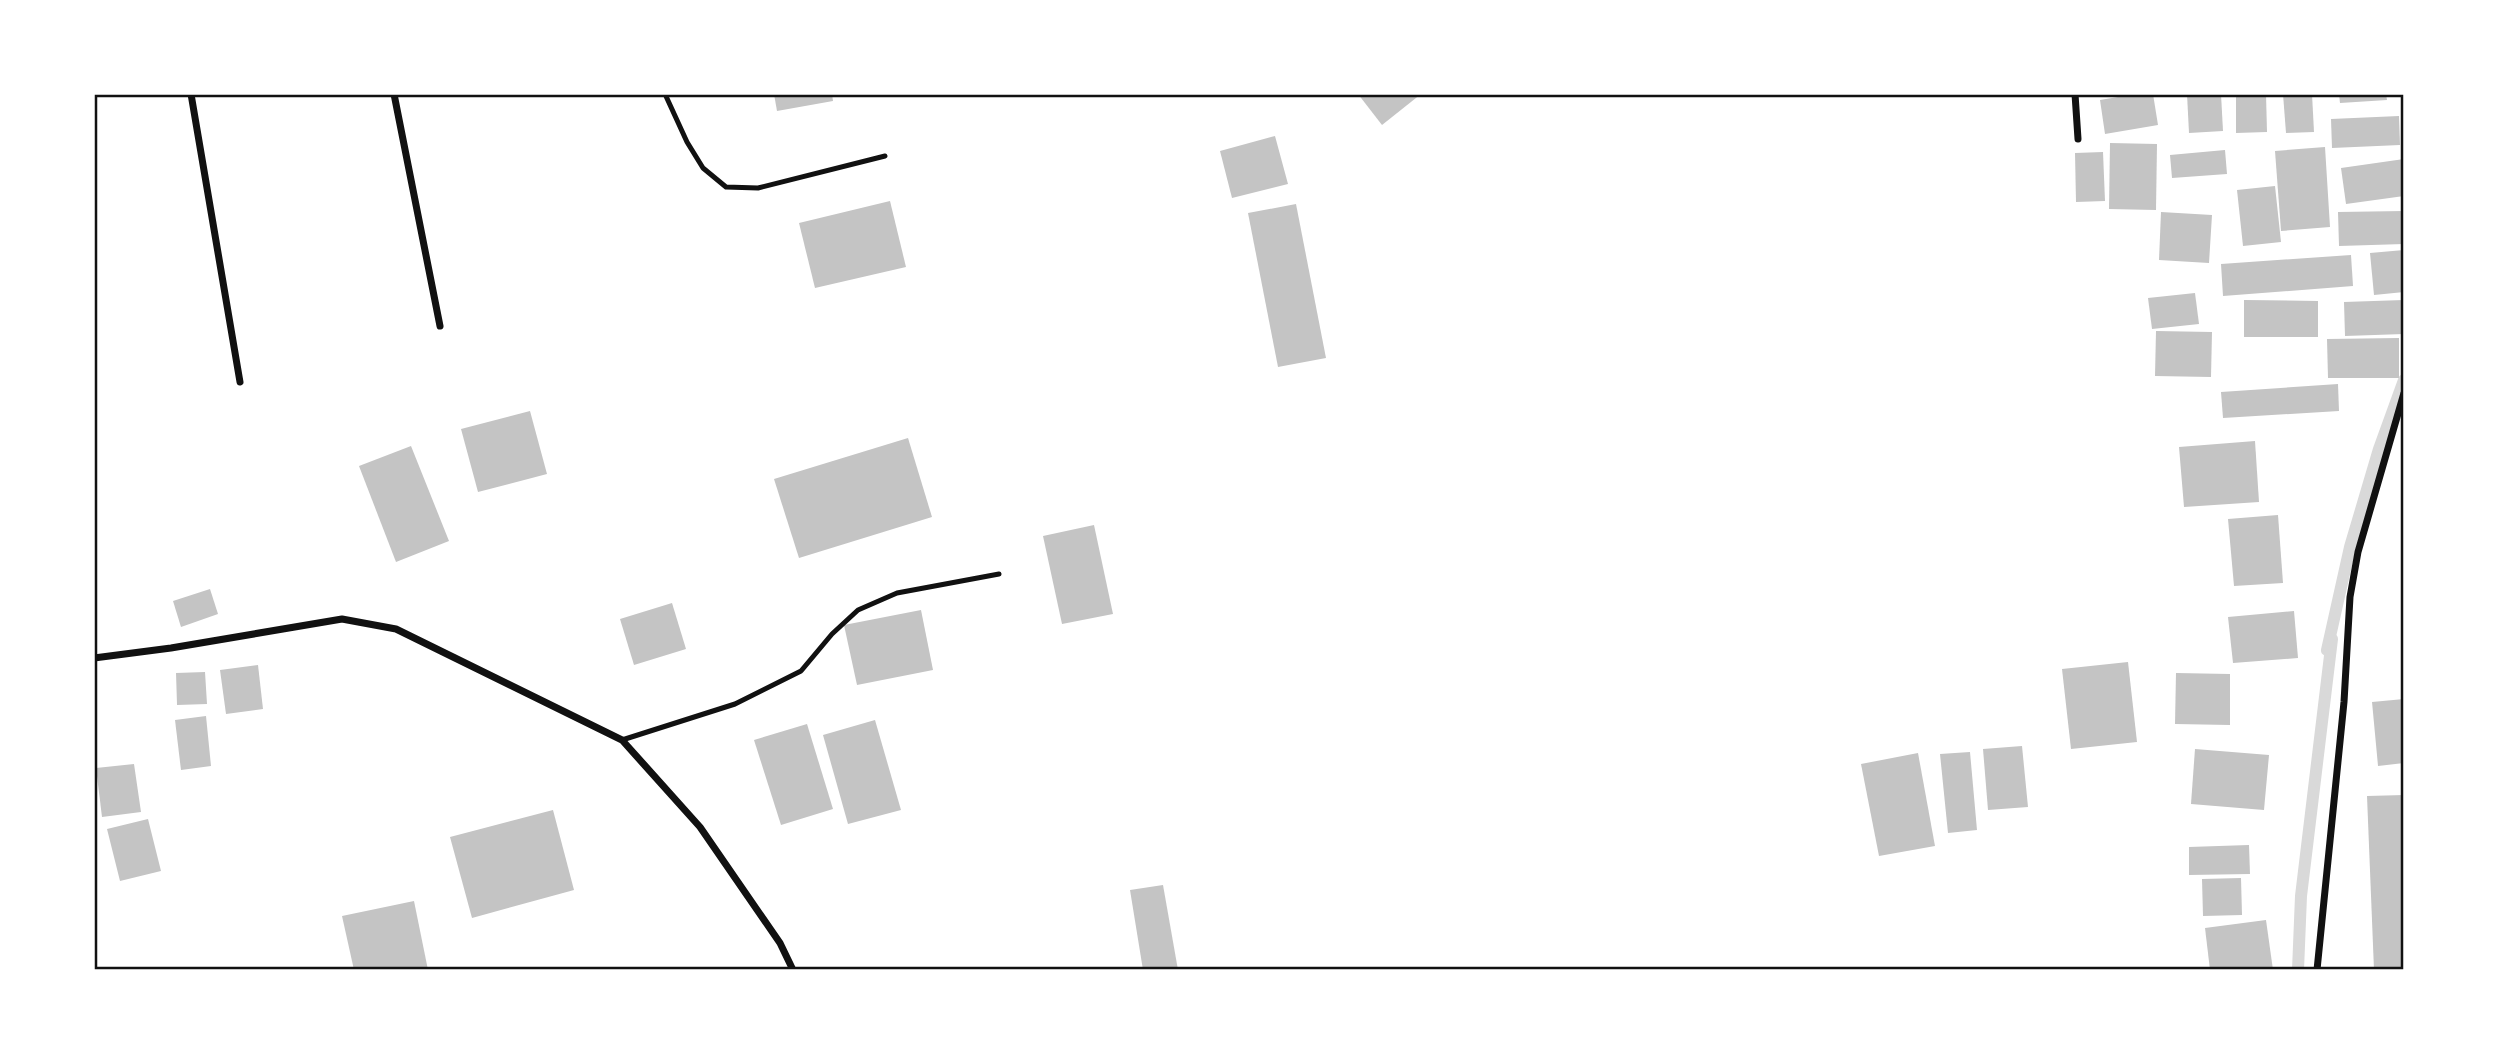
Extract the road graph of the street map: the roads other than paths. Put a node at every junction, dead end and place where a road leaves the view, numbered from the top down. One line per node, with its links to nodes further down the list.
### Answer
1 (191, 94): 8 (street)
2 (394, 94): 7 (street)
3 (665, 94): 6 (lane)
4 (2074, 94): 5 (street)
5 (2078, 139)
6 (885, 156)
7 (440, 326)
8 (240, 382)
9 (2403, 393): 10 (street)
10 (2402, 405): 15 (street)
11 (999, 575): 13 (lane)
12 (94, 658): 13 (street)
13 (622, 740): 14 (street)
14 (793, 970)
15 (2317, 970)

